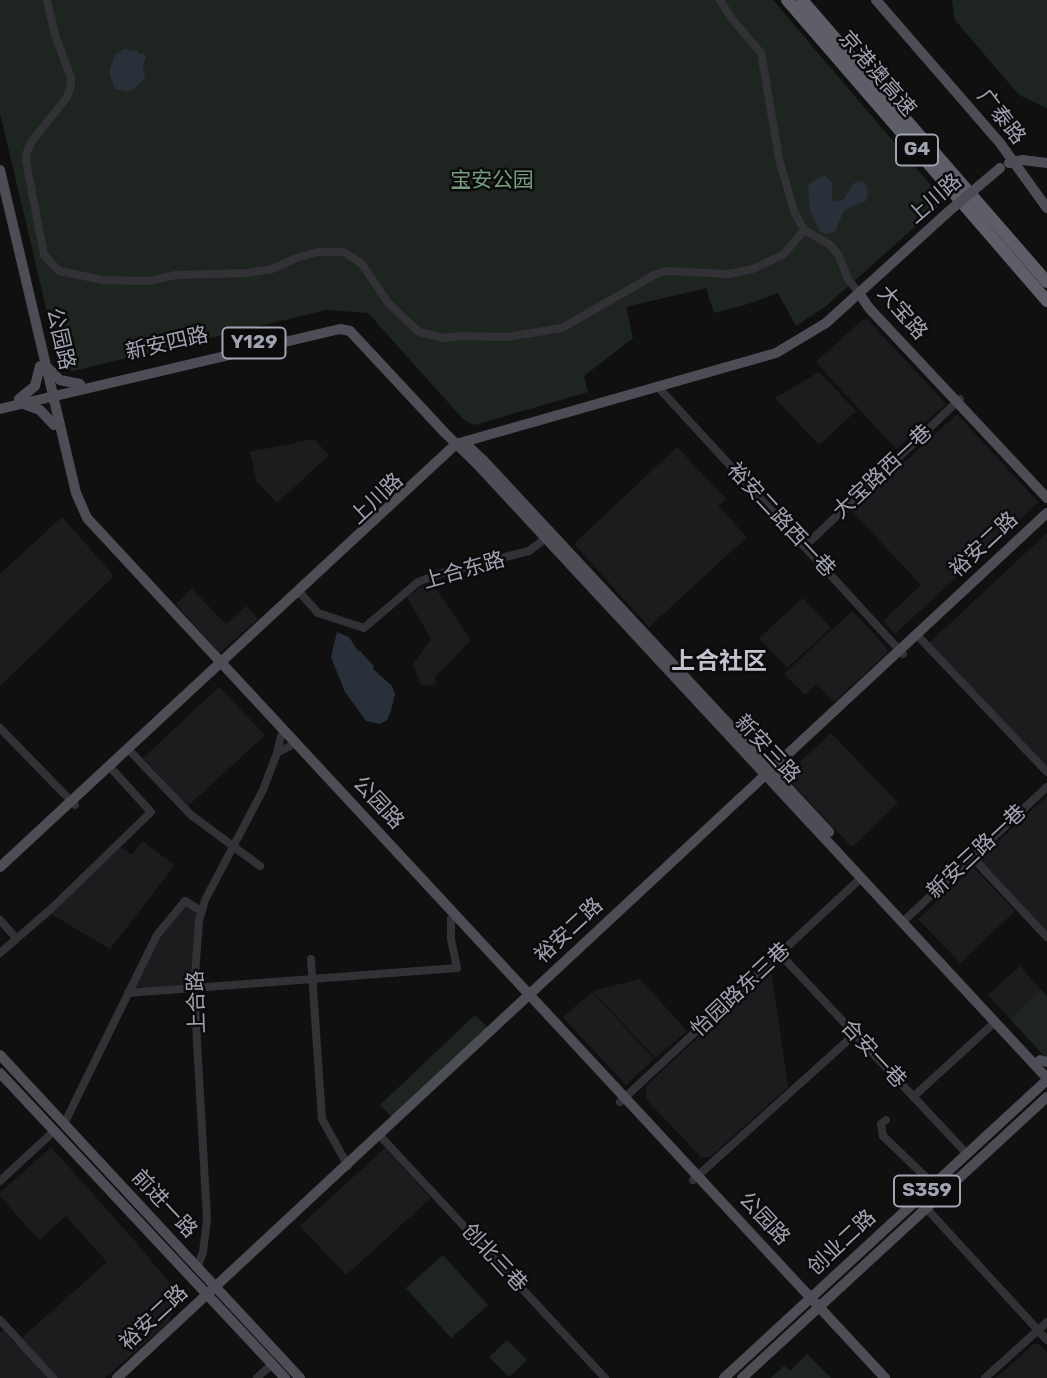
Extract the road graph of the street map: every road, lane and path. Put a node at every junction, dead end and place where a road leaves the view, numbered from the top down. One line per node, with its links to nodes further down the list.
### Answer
1 (47, 0): 13 (street)
2 (720, 0): 13 (street)
3 (787, 0): 16 (highway, 京港澳高速 / G4)
4 (802, 0): 14 (highway, 京港澳高速 / G4)
5 (868, 0): 7 (main road, 广泰路)
6 (876, 0): 7 (main road, 广泰路)
7 (1012, 161): 8 (main road); 12 (main road); 15 (main road, 上川路, bridge)
8 (1047, 163)
9 (0, 170): 10 (main road, 公园路)
10 (2, 185): 17 (main road, 公园路)
11 (0, 198): 17 (main road, 公园路)
12 (1047, 208)
13 (804, 230): 15 (street)
14 (1047, 282)
15 (859, 293): 19 (main road, 上川路); 21 (main road, 大宝路)
16 (1047, 300)
17 (43, 365): 18 (main road); 20 (main road, 公园路); 22 (main road)
18 (80, 387): 20 (main road, 新安四路 / Y129); 25 (main road); 26 (main road, 新安四路 / Y129)
19 (660, 390): 26 (main road, 上川路); 32 (street, 裕安二路西一巷)
20 (50, 395): 22 (main road, 新安四路 / Y129); 25 (main road, 公园路)
21 (959, 400): 27 (main road, 大宝路); 28 (main road, 大宝路); 32 (street, 大宝路西一巷)
22 (20, 402): 23 (main road, 新安四路 / Y129); 24 (main road, 新安四路 / Y129); 25 (main road)
23 (0, 403)
24 (0, 410)
25 (57, 425): 36 (main road, 公园路)
26 (461, 445): 31 (main road, 新安三路 / Y129); 33 (main road, 上川路); 44 (main road, 新安三路)
27 (1047, 491)
28 (1047, 498)
29 (1047, 513): 34 (main road, 裕安二路)
30 (1047, 520): 34 (main road, 裕安二路)
31 (539, 544): 33 (street, 上合东路); 44 (main road, 新安三路 / Y129)
32 (805, 546): 35 (street, 裕安二路西一巷)
33 (299, 594): 36 (main road, 上川路)
34 (918, 636): 35 (main road, 裕安二路); 43 (street)
35 (901, 652): 44 (main road, 裕安二路)
36 (220, 667): 38 (main road, 公园路); 40 (main road, 上川路); 65 (main road, 公园路)
37 (0, 728): 46 (street)
38 (281, 736): 39 (main road, 公园路); 41 (street, 上合路)
39 (290, 747): 41 (street); 55 (main road, 公园路)
40 (130, 751): 42 (main road, 上川路); 47 (street)
41 (277, 752): 47 (street, 上合路)
42 (111, 768): 46 (main road, 上川路); 58 (street)
43 (1047, 772)
44 (770, 774): 52 (main road, 新安三路); 54 (main road, 新安三路); 65 (main road, 裕安二路)
45 (1047, 787): 48 (street, 新安三路一巷)
46 (73, 803): 50 (main road, 上川路); 51 (main road, 上川路)
47 (234, 848): 49 (street); 53 (street, 上合路)
48 (972, 857): 54 (street, 新安三路一巷); 57 (street)
49 (260, 866)
50 (0, 867)
51 (0, 875)
52 (861, 878): 60 (street, 怡园路东三巷); 66 (main road, 新安三路)
53 (201, 911): 63 (street, 上合路); 64 (street)
54 (908, 917): 69 (main road, 新安三路)
55 (451, 919): 62 (street); 65 (main road, 公园路)
56 (0, 920): 58 (street)
57 (1047, 937)
58 (16, 938): 59 (street)
59 (0, 953)
60 (780, 954): 67 (street, 合安一巷); 75 (street, 怡园路东三巷)
61 (311, 959): 62 (street)
62 (312, 979): 63 (street); 81 (street)
63 (194, 988): 64 (street); 86 (street, 上合路)
64 (128, 993): 78 (street)
65 (528, 998): 75 (main road, 公园路); 79 (main road, 裕安二路); 81 (main road, 裕安二路)
66 (995, 1022): 69 (main road, 新安三路); 72 (street)
67 (855, 1034): 72 (street, 合安一巷); 82 (street)
68 (0, 1055): 78 (main road, 前进一路)
69 (1041, 1063): 71 (main road, 新安三路); 74 (main road)
70 (0, 1073): 78 (main road, 前进一路)
71 (1047, 1079): 74 (main road, 创业二路 / S359)
72 (913, 1097): 80 (street, 合安一巷)
73 (1047, 1097): 76 (main road, 创业二路 / S359)
74 (1027, 1098): 80 (main road, 创业二路 / S359)
75 (623, 1100): 82 (main road, 公园路)
76 (1041, 1106): 85 (main road, 创业二路 / S359)
77 (886, 1120): 84 (street)
78 (59, 1127): 83 (street); 86 (main road, 前进一路); 87 (main road, 前进一路)
79 (382, 1138): 81 (main road, 裕安二路); 100 (street, 创北三巷)
80 (967, 1154): 84 (main road, 创业二路 / S359)
81 (348, 1166): 87 (main road, 裕安二路)
82 (696, 1178): 88 (main road, 公园路)
83 (0, 1181)
84 (934, 1185): 88 (main road, 创业二路 / S359)
85 (926, 1208): 88 (main road, 创业二路 / S359); 91 (street)
86 (197, 1268): 87 (main road, 前进一路)
87 (212, 1293): 93 (main road, 前进一路); 95 (main road, 裕安二路); 96 (main road, 裕安二路)
88 (813, 1304): 101 (main road, 创业二路 / S359); 102 (main road, 创业二路 / S359); 103 (main road, 公园路); 104 (main road, 公园路)
89 (0, 1320): 94 (street)
90 (1047, 1322): 91 (street)
91 (1038, 1330): 92 (street); 105 (street)
92 (1047, 1340)
93 (270, 1356): 97 (street); 98 (main road, 前进一路); 99 (main road, 前进一路)
94 (54, 1378)
95 (117, 1378)
96 (126, 1378)
97 (257, 1378)
98 (285, 1378)
99 (300, 1378)
100 (606, 1378)
101 (724, 1378)
102 (742, 1378)
103 (877, 1378)
104 (885, 1378)
105 (985, 1378)

